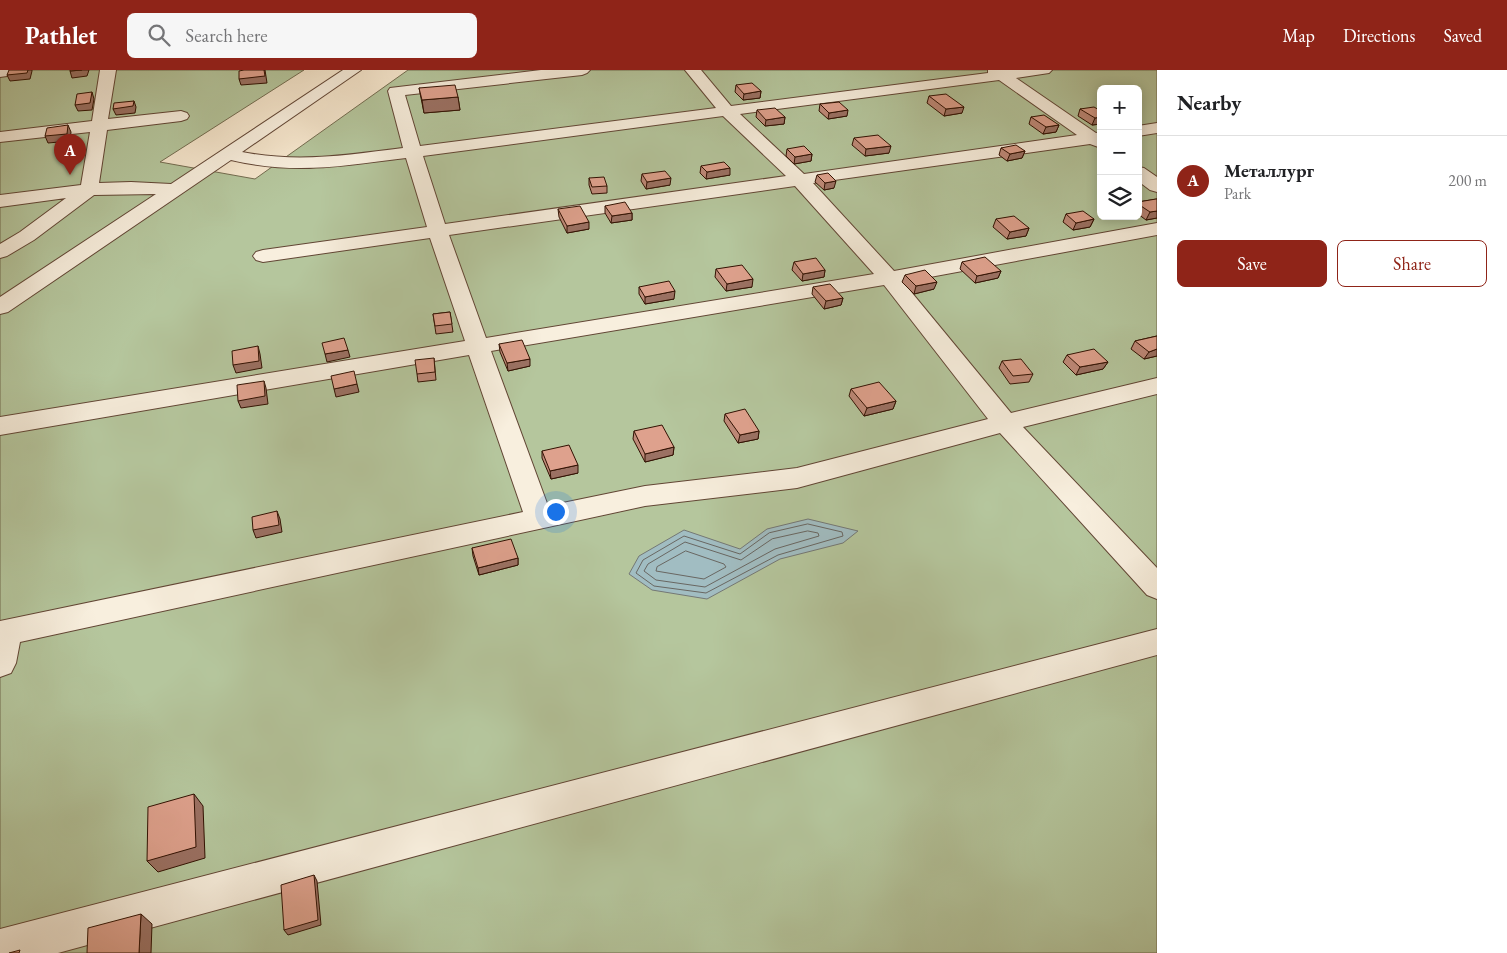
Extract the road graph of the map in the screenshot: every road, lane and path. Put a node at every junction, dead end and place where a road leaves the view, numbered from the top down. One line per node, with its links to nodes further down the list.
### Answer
1 (23, 70): 7 (street)
2 (108, 70): 13 (street)
3 (353, 70): 20 (street)
4 (582, 70): 10 (street)
5 (693, 70): 11 (street)
6 (1044, 70): 8 (street)
7 (0, 72)
8 (997, 73): 11 (street); 17 (street)
9 (417, 75): 10 (street)
10 (396, 92): 19 (street)
11 (727, 111): 19 (street); 22 (street)
12 (181, 116): 13 (street)
13 (99, 126): 16 (street); 24 (street)
14 (1157, 128): 15 (street)
15 (1142, 130)
16 (0, 137)
17 (1097, 139)
18 (1097, 140): 22 (street)
19 (411, 151): 20 (street); 28 (street)
20 (228, 154): 25 (street)
21 (1142, 175): 23 (street)
22 (800, 180): 28 (street); 31 (street)
23 (1157, 186)
24 (88, 190): 25 (street); 26 (street); 29 (street)
25 (175, 190): 32 (street)
26 (0, 201)
27 (1157, 229): 31 (street)
28 (437, 231): 30 (street); 33 (street)
29 (0, 252)
30 (263, 256)
31 (889, 278): 33 (street); 35 (street)
32 (0, 307)
33 (478, 346): 36 (street); 37 (street)
34 (1157, 386): 35 (street)
35 (1005, 422): 37 (street); 38 (street)
36 (0, 426)
37 (538, 519): 39 (street)
38 (1157, 587)
39 (3, 633): 41 (street)
40 (1157, 642): 42 (street)
41 (0, 663)
42 (0, 949)

